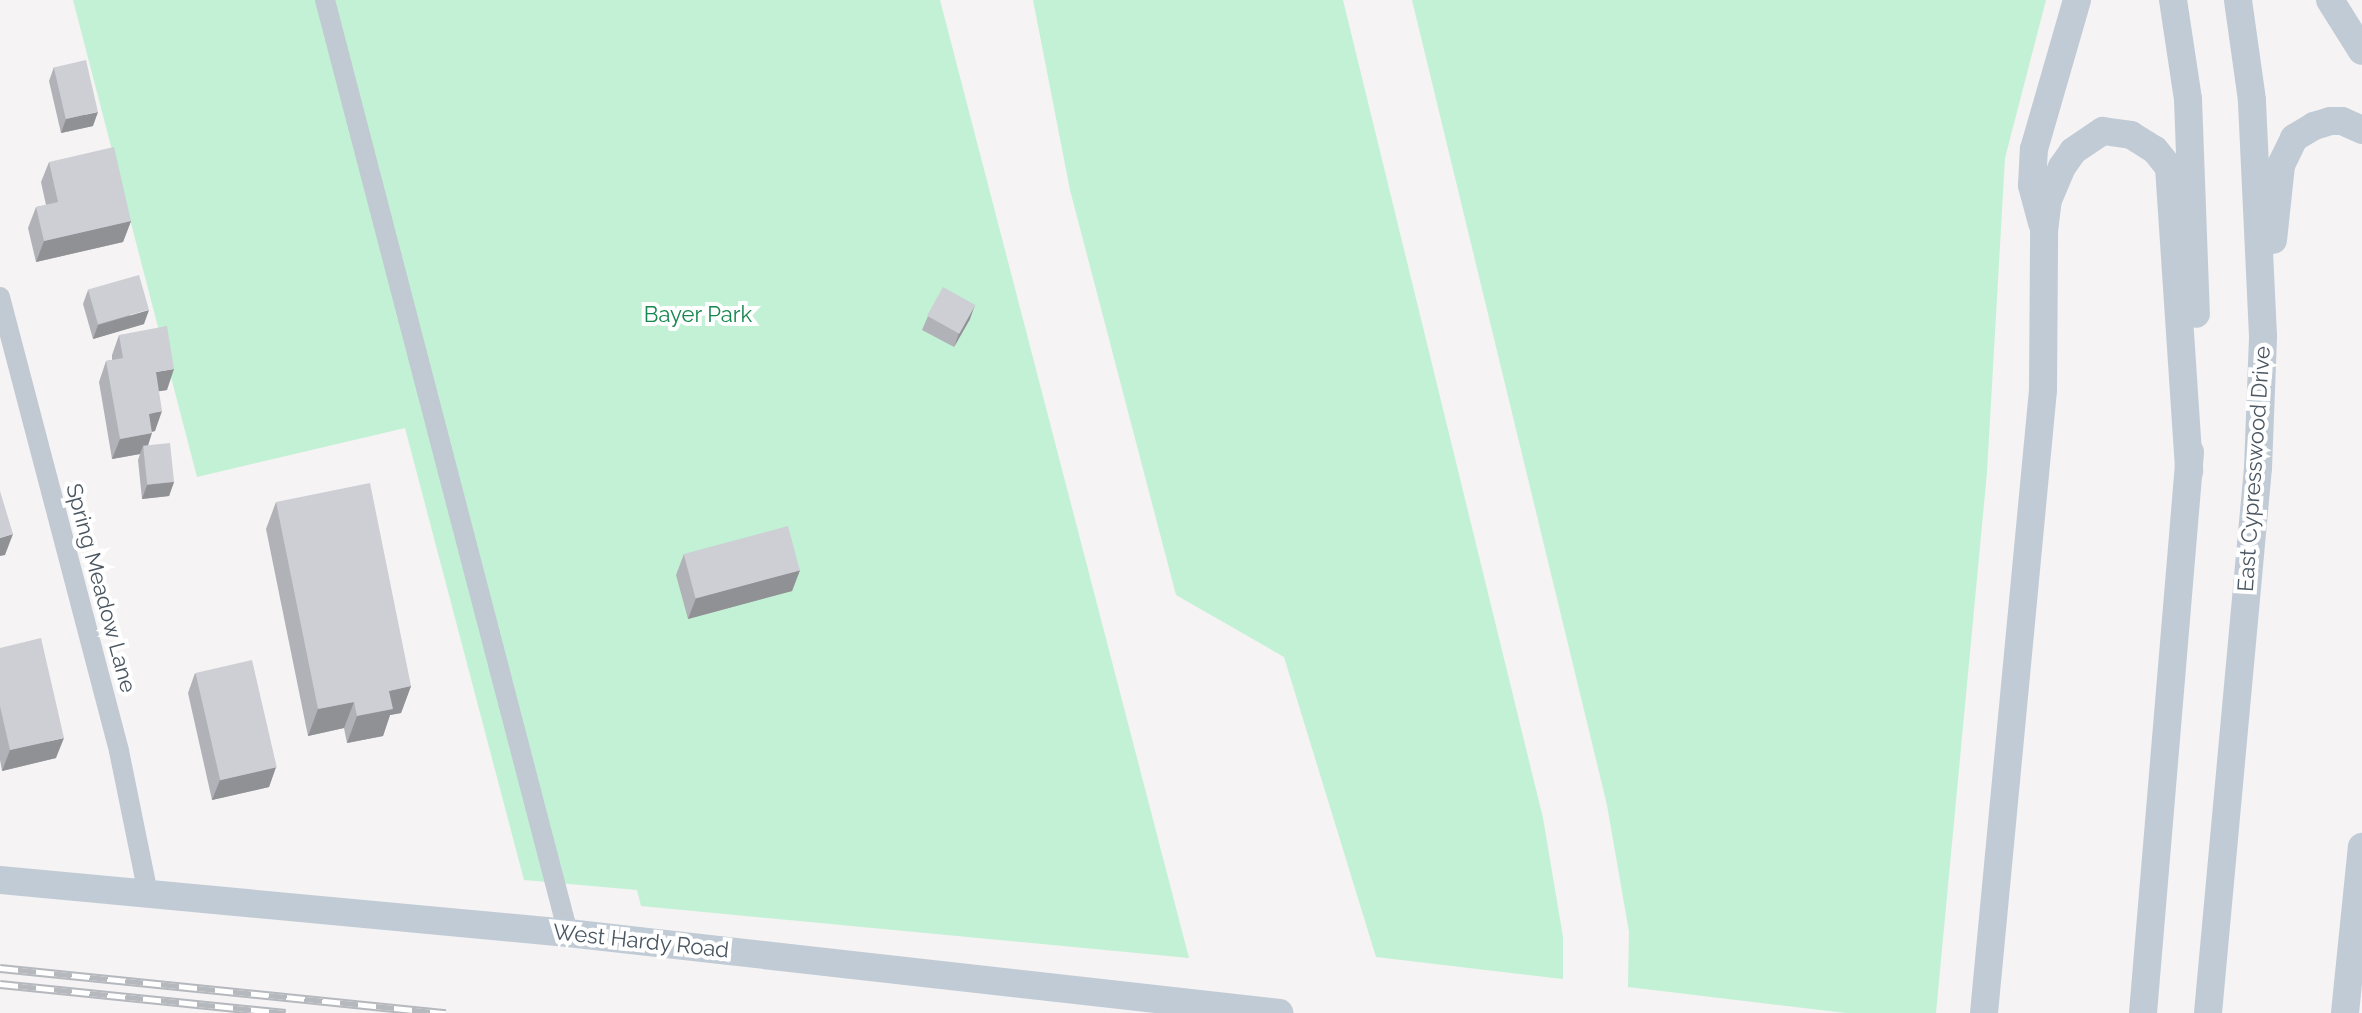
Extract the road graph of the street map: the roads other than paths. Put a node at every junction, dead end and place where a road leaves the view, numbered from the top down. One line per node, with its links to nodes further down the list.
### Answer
1 (325, 0): 15 (street)
2 (2077, 0): 8 (main road)
3 (2173, 0): 11 (main road)
4 (2238, 0): 10 (main road, East Cypresswood Drive)
5 (2330, 0): 6 (main road)
6 (2362, 51)
7 (2362, 130): 10 (main road)
8 (2044, 231): 11 (main road); 17 (main road)
9 (0, 297): 14 (street, Spring Meadow Lane)
10 (2263, 336): 19 (main road, East Cypresswood Drive)
11 (2189, 471): 18 (main road)
12 (2362, 847): 20 (main road)
13 (0, 880): 14 (main road, West Hardy Road)
14 (148, 894): 15 (main road, West Hardy Road)
15 (568, 933): 16 (main road, West Hardy Road)
16 (1280, 1013)
17 (1984, 1013)
18 (2143, 1013)
19 (2208, 1013)
20 (2345, 1013)

